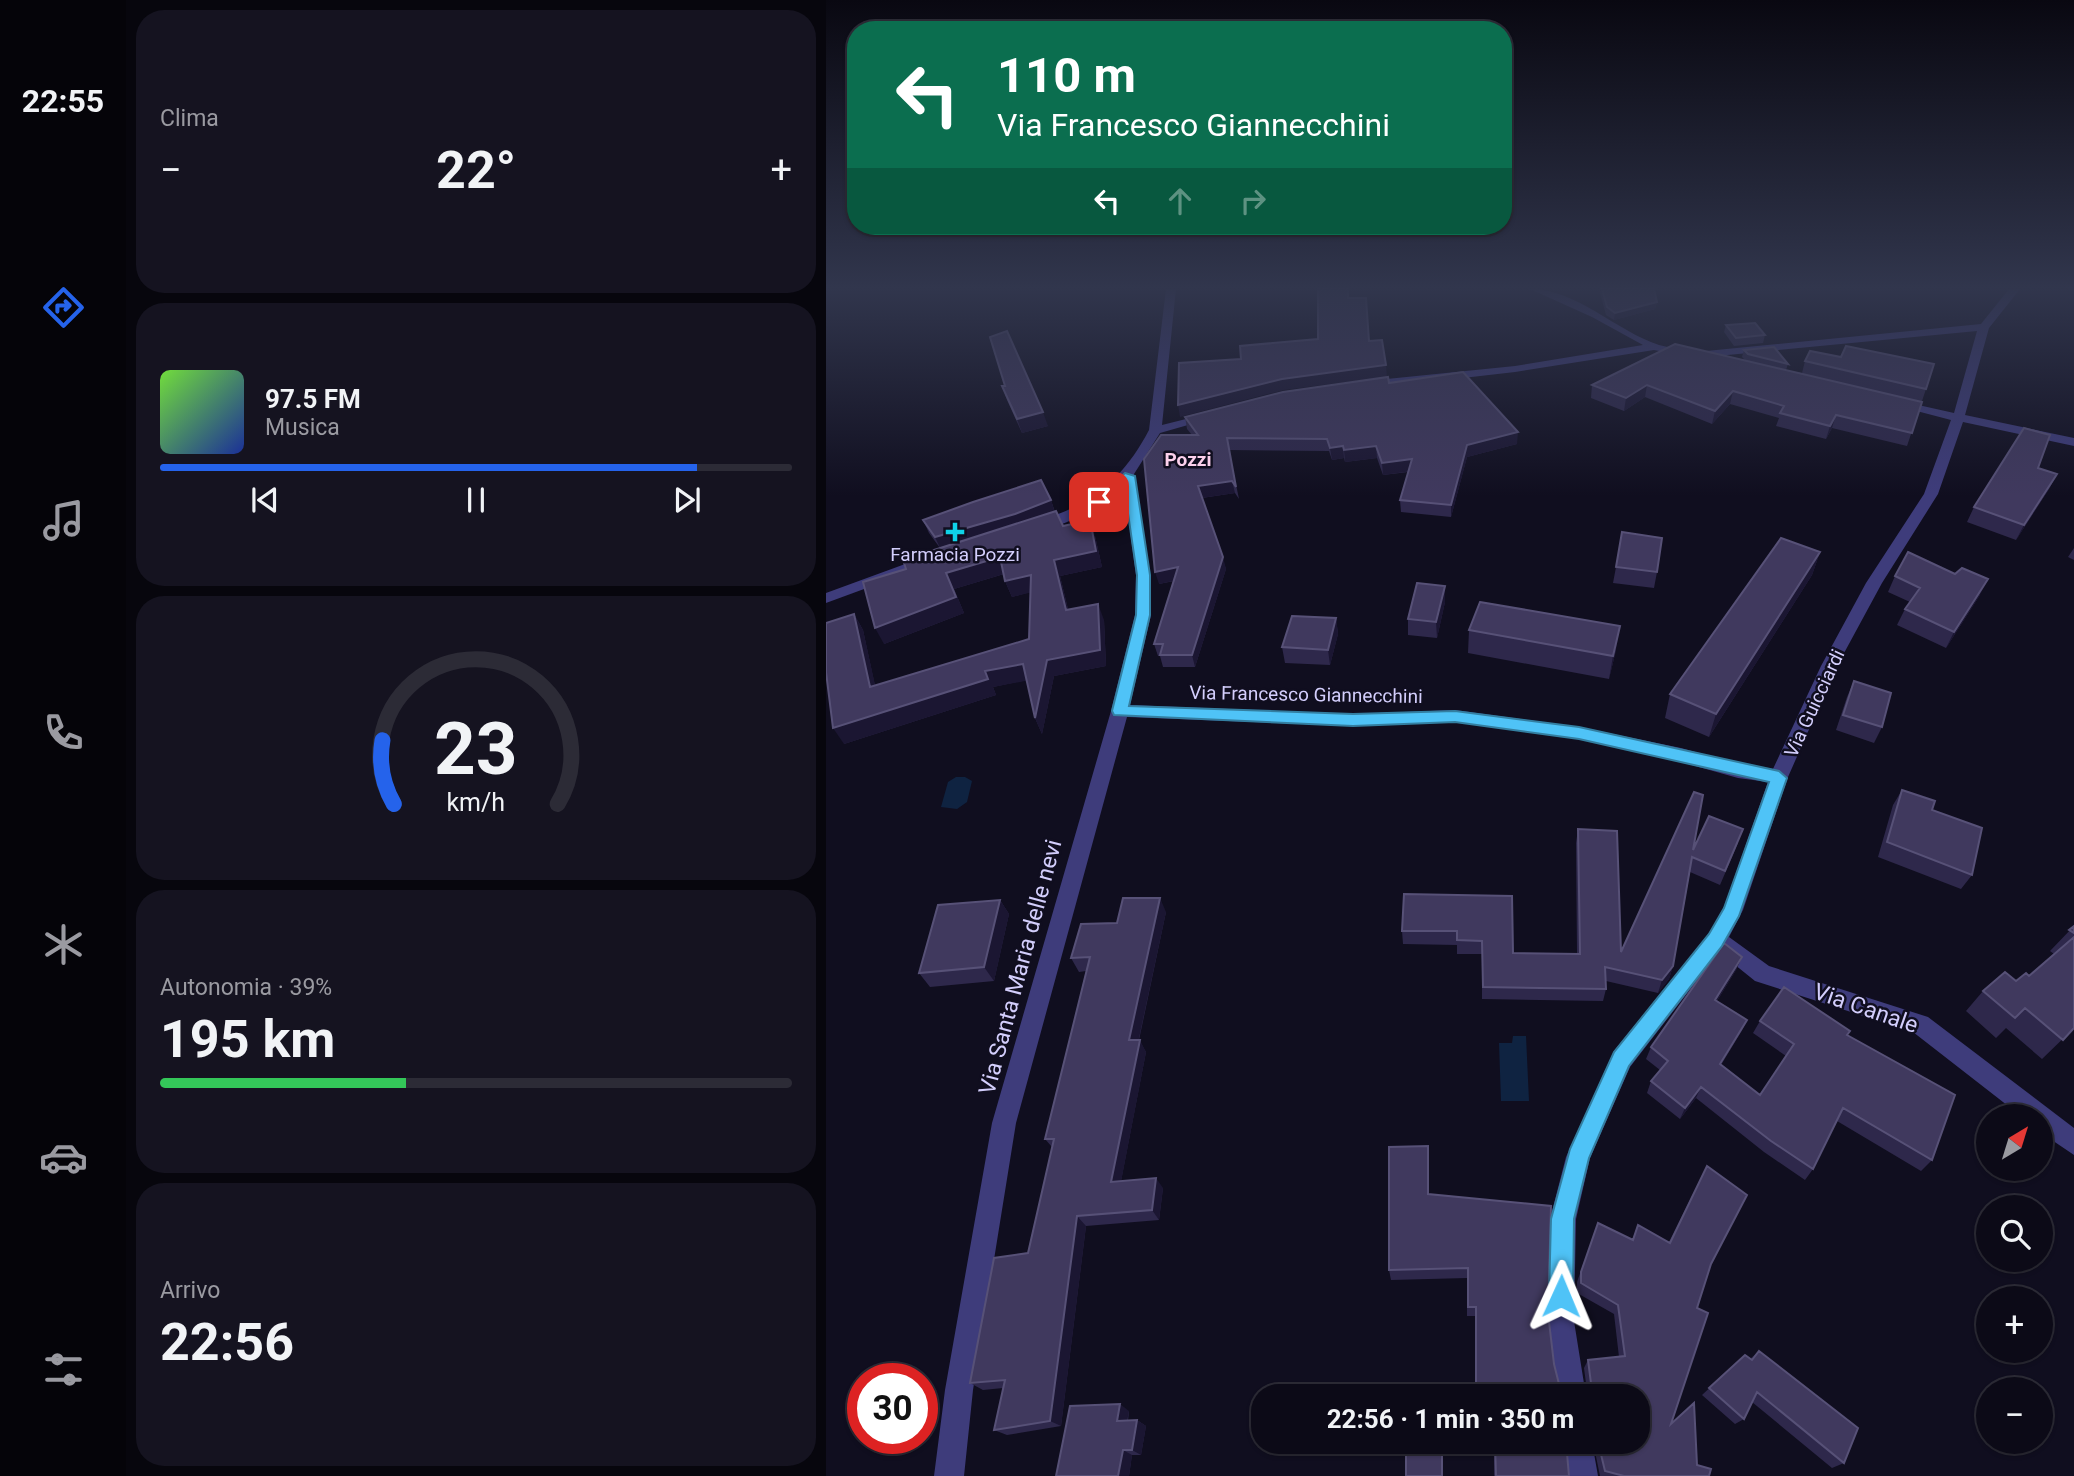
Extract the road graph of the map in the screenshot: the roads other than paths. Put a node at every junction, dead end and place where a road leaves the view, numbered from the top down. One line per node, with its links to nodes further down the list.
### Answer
1 (1163, 358): 10 (street)
2 (1582, 358): 6 (street)
3 (1707, 358): 5 (street)
4 (1975, 358): 9 (street, Via Guicciardi)
5 (1729, 364)
6 (1352, 387)
7 (1880, 401): 9 (street)
8 (1228, 412): 10 (street)
9 (1958, 416): 11 (street); 17 (street, Via Guicciardi)
10 (1155, 430): 12 (street)
11 (2074, 442)
12 (1129, 476): 13 (street); 16 (street, Via Santa Maria delle nevi)
13 (1026, 532)
14 (938, 558): 15 (street)
15 (826, 598)
16 (1120, 711): 17 (street, Via Francesco Giannecchini); 22 (street, Via Santa Maria delle nevi)
17 (1779, 778): 18 (street, Via Guicciardi)
18 (1716, 940): 19 (street, Via Canale); 20 (street, Via Guicciardi)
19 (2074, 1143)
20 (1570, 1384)
21 (1580, 1454): 23 (street)
22 (949, 1476)
23 (1583, 1476)

